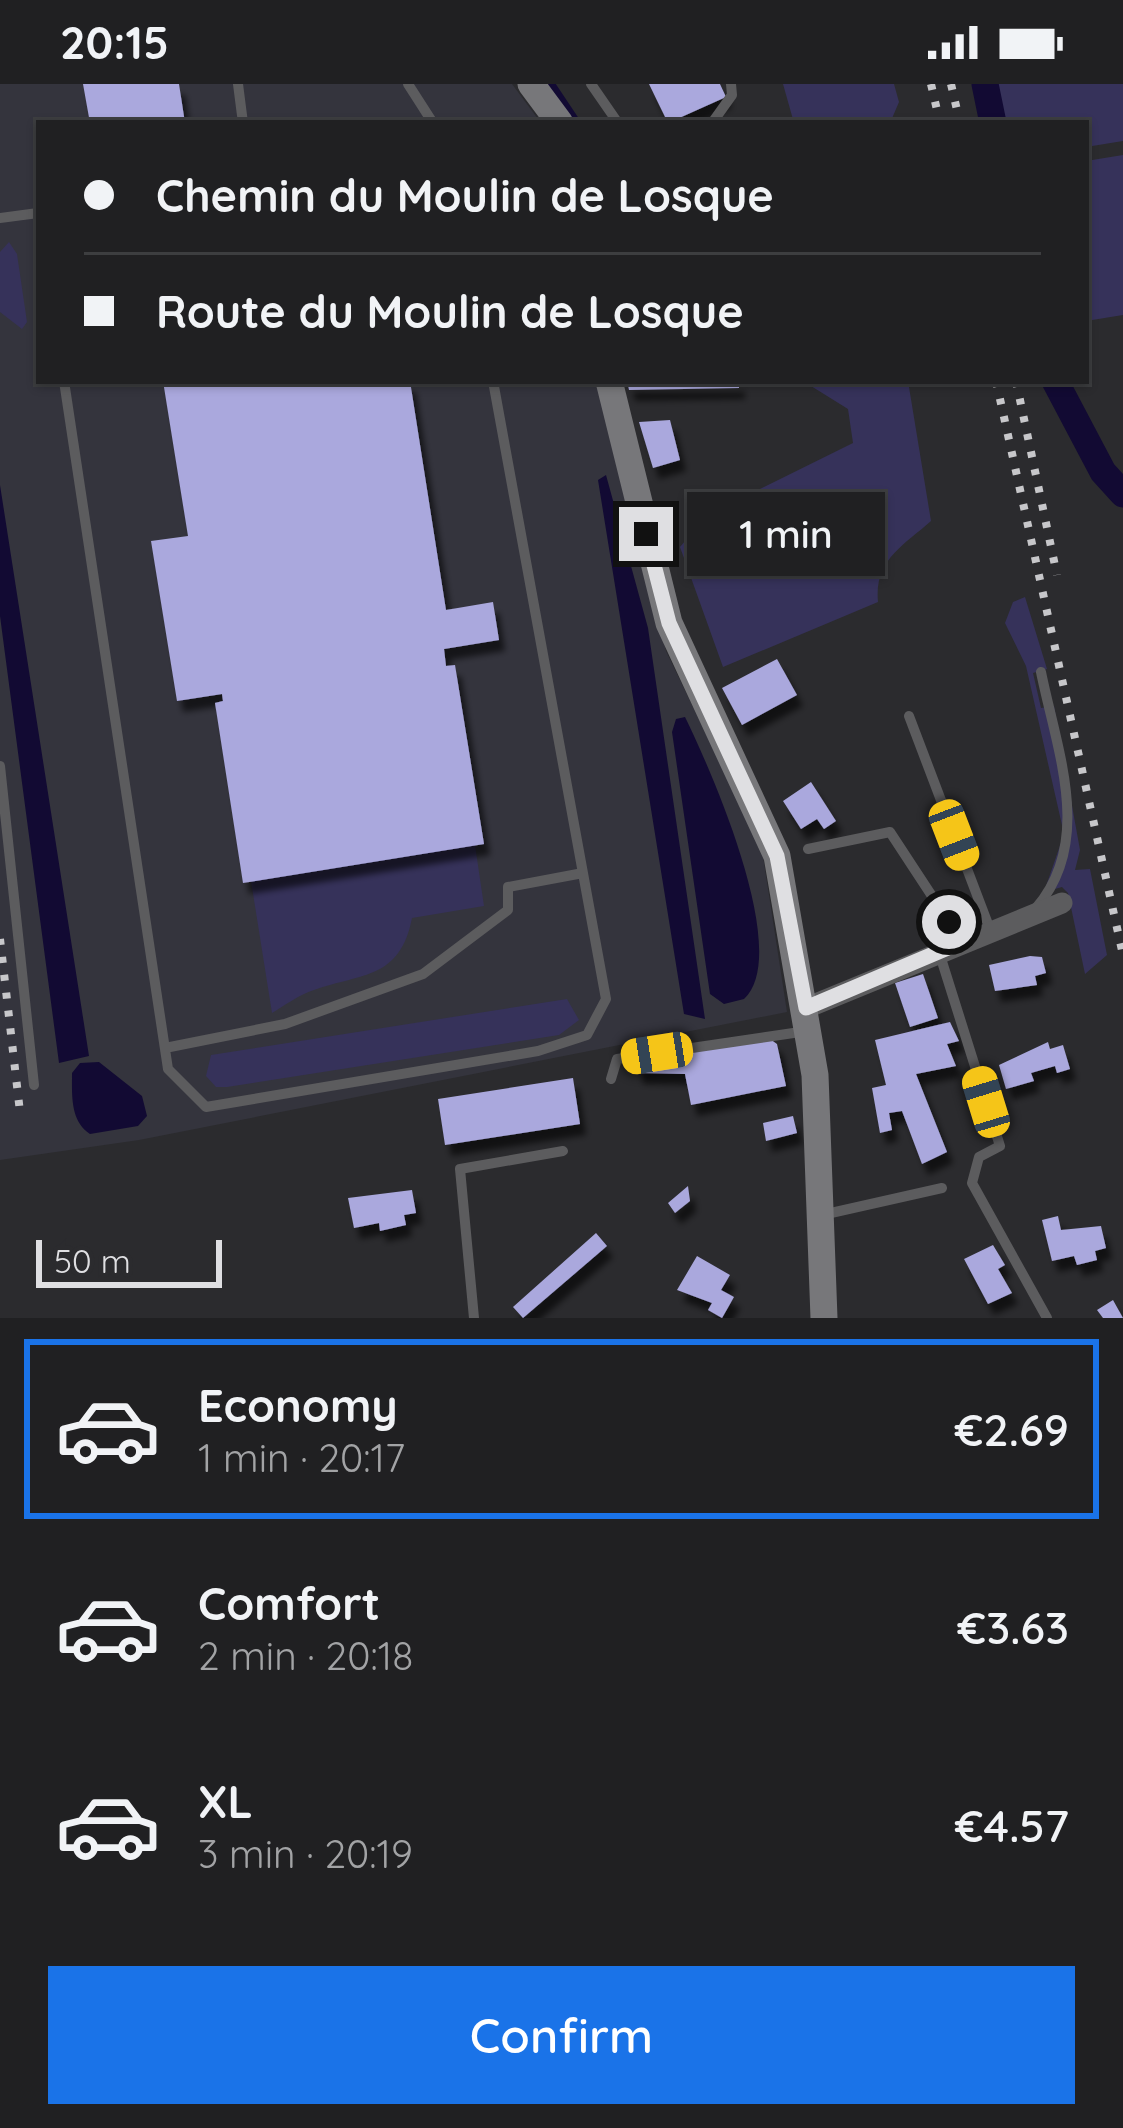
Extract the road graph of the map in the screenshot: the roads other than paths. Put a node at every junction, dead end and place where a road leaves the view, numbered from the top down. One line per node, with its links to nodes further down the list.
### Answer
1 (238, 84): 6 (lane)
2 (408, 84): 7 (lane)
3 (531, 84): 8 (street)
4 (591, 84): 9 (lane)
5 (731, 84): 10 (lane)
6 (243, 120)
7 (431, 120)
8 (558, 120)
9 (616, 120)
10 (714, 120)
11 (36, 214): 12 (lane)
12 (0, 218)
13 (64, 384): 26 (lane)
14 (495, 384): 20 (lane)
15 (610, 384): 25 (street)
16 (1041, 672): 22 (lane)
17 (909, 716): 23 (lane)
18 (0, 766): 28 (lane)
19 (808, 849): 24 (lane)
20 (583, 874): 26 (lane); 26 (lane)
21 (1062, 903): 22 (street)
22 (1030, 916): 23 (street)
23 (991, 932): 24 (street)
24 (945, 950): 25 (street); 34 (lane)
25 (807, 1020): 27 (lane); 31 (street)
26 (165, 1048)
27 (611, 1079)
28 (34, 1085)
29 (563, 1151): 32 (lane)
30 (941, 1188): 31 (lane)
31 (818, 1216): 33 (street)
32 (474, 1318)
33 (824, 1318)
34 (1047, 1318)

